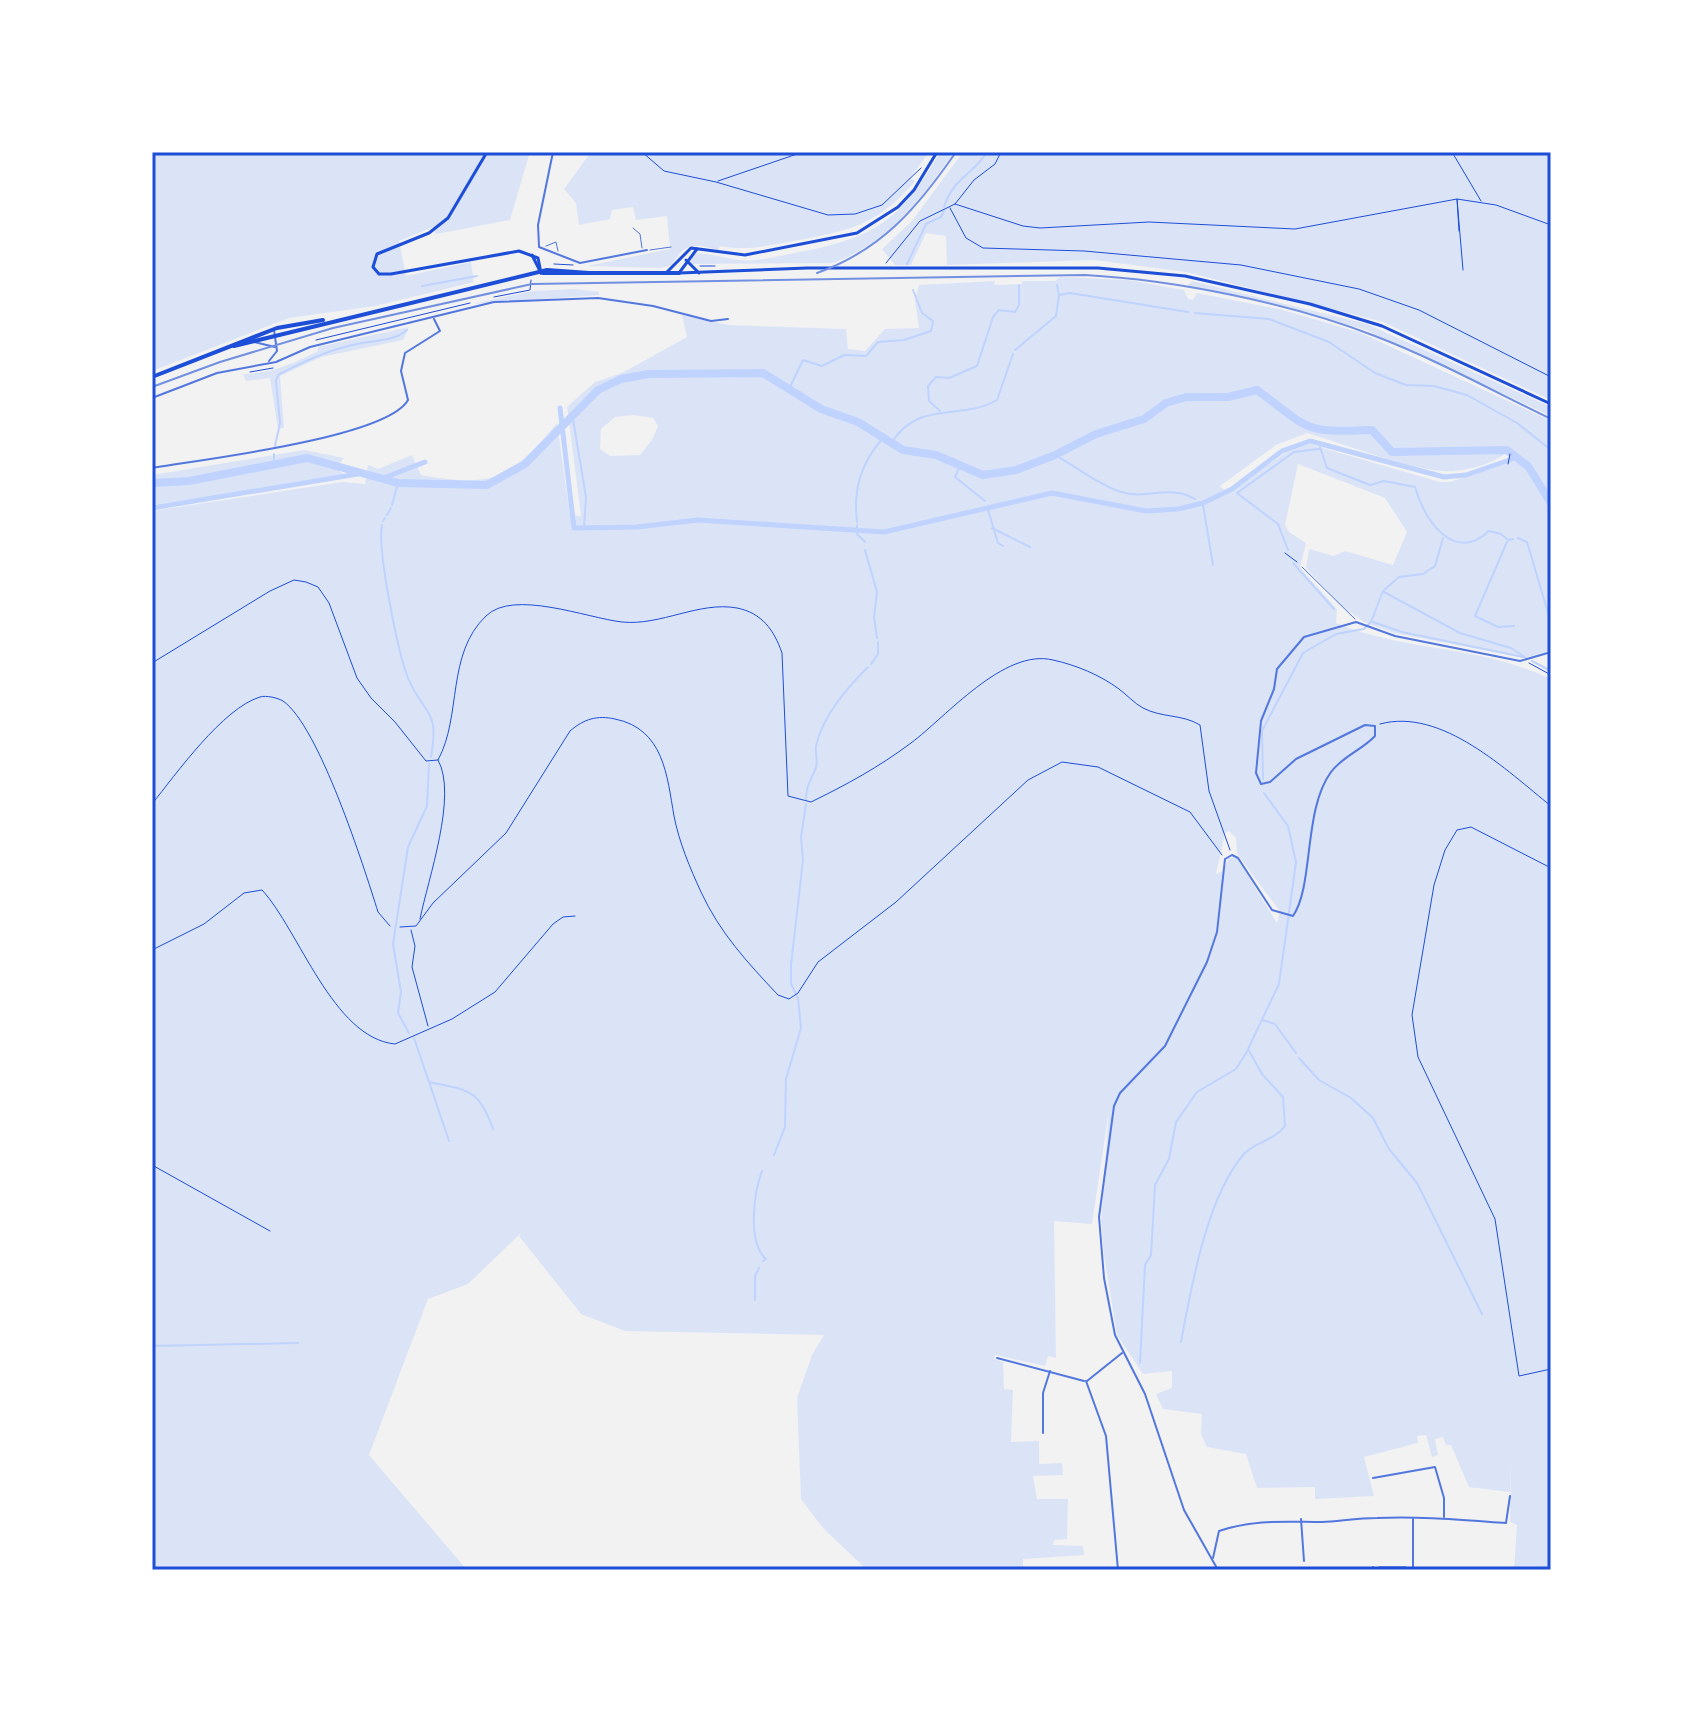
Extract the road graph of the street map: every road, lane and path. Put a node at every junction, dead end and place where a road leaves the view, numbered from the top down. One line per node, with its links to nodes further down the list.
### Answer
1 (553, 152): 17 (street)
2 (642, 152): 9 (path)
3 (803, 152): 9 (path)
4 (937, 152): 20 (main road)
5 (1001, 152): 12 (path)
6 (1452, 152): 11 (path)
7 (486, 154): 22 (main road)
8 (923, 164): 9 (path)
9 (716, 182)
10 (1457, 199): 11 (path); 12 (path); 16 (path); 29 (path)
11 (1482, 203): 14 (path)
12 (955, 204): 13 (path)
13 (950, 208): 28 (path); 52 (path)
14 (1551, 225)
15 (633, 228): 21 (lane)
16 (1459, 231)
17 (539, 247): 19 (street); 22 (street)
18 (671, 247): 21 (lane)
19 (544, 249): 23 (street); 23 (lane)
20 (697, 249): 25 (main road); 26 (main road)
21 (645, 250): 23 (street)
22 (530, 254): 24 (main road); 30 (main road)
23 (554, 254): 27 (path)
24 (534, 259): 30 (main road); 34 (main road)
25 (686, 260): 31 (main road); 32 (main road)
26 (676, 264): 31 (main road); 33 (main road)
27 (551, 265)
28 (884, 267)
29 (1463, 270)
30 (541, 273): 33 (main road); 34 (main road)
31 (679, 273): 32 (main road); 33 (main road)
32 (699, 273): 54 (main road)
33 (664, 274)
34 (526, 276): 40 (main road)
35 (533, 279): 36 (path)
36 (482, 300)
37 (473, 302): 44 (path)
38 (434, 318): 39 (street); 44 (street); 57 (street)
39 (728, 319)
40 (329, 320): 41 (main road); 42 (main road)
41 (274, 329): 42 (street); 45 (main road)
42 (275, 336): 43 (main road); 46 (street)
43 (254, 342): 45 (main road); 46 (street)
44 (316, 345): 47 (street)
45 (234, 346): 51 (main road)
46 (276, 349): 47 (street); 48 (street)
47 (287, 355): 48 (street)
48 (268, 362): 53 (street)
49 (276, 367): 50 (path)
50 (243, 371)
51 (152, 377)
52 (1551, 377)
53 (152, 398)
54 (1551, 404)
55 (1510, 454): 56 (path)
56 (1508, 464)
57 (152, 468)
58 (1285, 553): 59 (path)
59 (1302, 567): 60 (lane)
60 (1356, 622): 62 (street); 65 (street)
61 (1551, 652): 62 (street)
62 (1526, 662): 64 (path)
63 (152, 663): 66 (path)
64 (1551, 675)
65 (1375, 726): 68 (path); 70 (street)
66 (438, 760): 69 (path); 73 (path)
67 (152, 804): 74 (path)
68 (1551, 806)
69 (1231, 851)
70 (1223, 861): 73 (path); 81 (street)
71 (1551, 868): 83 (path)
72 (575, 916): 78 (path)
73 (419, 921): 76 (path)
74 (390, 926)
75 (400, 927): 76 (path)
76 (411, 928): 78 (path)
77 (152, 950): 78 (path)
78 (429, 1029)
79 (152, 1165): 80 (path)
80 (270, 1231)
81 (1122, 1353): 85 (street); 92 (street)
82 (997, 1358): 84 (street)
83 (1551, 1369)
84 (1050, 1371): 85 (street); 86 (street)
85 (1086, 1381): 96 (street)
86 (1043, 1433)
87 (1373, 1478): 90 (street)
88 (1510, 1496): 90 (street)
89 (1413, 1518): 90 (street); 91 (street); 94 (street)
90 (1444, 1518)
91 (1301, 1519): 92 (street); 93 (street)
92 (1213, 1558): 97 (street)
93 (1304, 1561)
94 (1412, 1568): 95 (path)
95 (1373, 1569)
96 (1118, 1570)
97 (1218, 1570)
98 (1328, 1570): 99 (street)
99 (1335, 1570)

